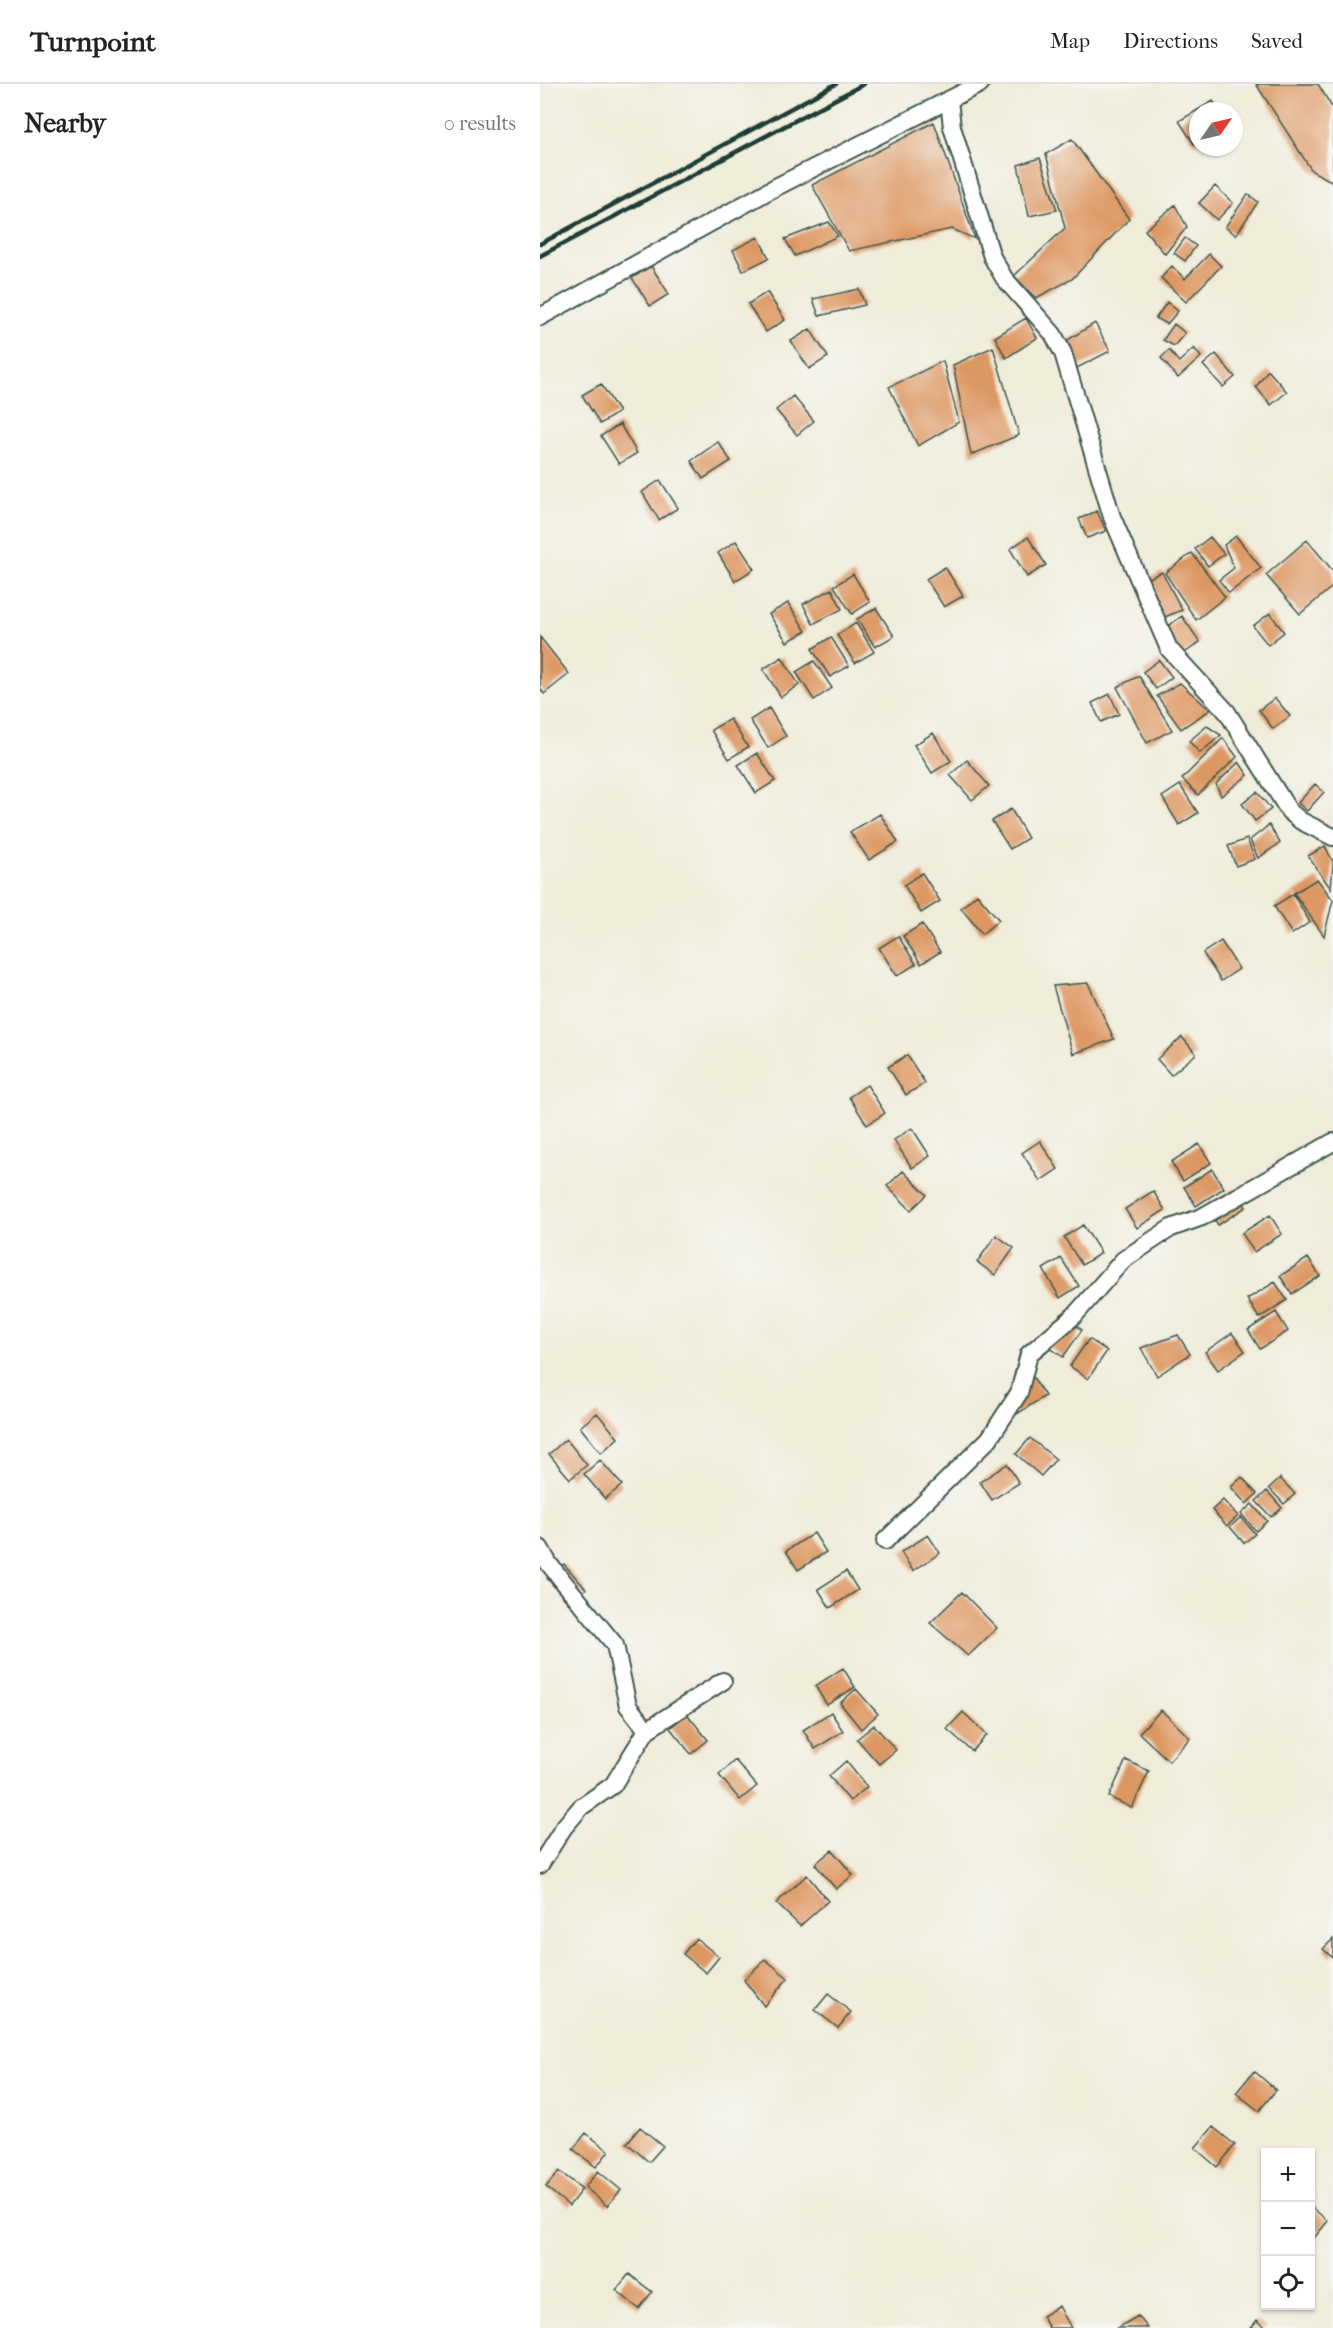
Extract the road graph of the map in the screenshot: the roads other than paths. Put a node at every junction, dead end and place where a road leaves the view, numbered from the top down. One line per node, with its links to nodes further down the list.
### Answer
1 (980, 84): 2 (street)
2 (949, 100): 3 (street); 4 (street)
3 (540, 317)
4 (1333, 837)
5 (1333, 1142): 6 (street)
6 (885, 1541)
7 (540, 1548): 9 (street)
8 (723, 1681): 9 (street)
9 (647, 1730): 10 (street)
10 (540, 1865)

